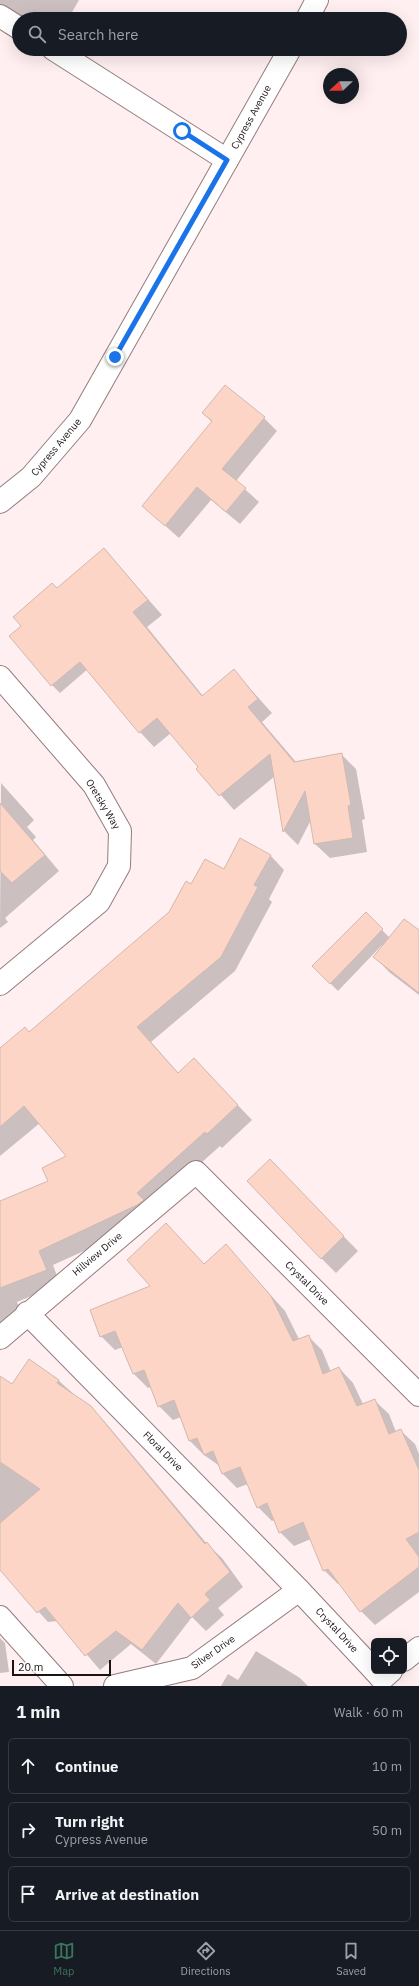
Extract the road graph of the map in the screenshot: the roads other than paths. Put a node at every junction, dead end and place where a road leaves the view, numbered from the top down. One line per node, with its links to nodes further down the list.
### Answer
1 (318, 0): 2 (street)
2 (311, 12)
3 (0, 16): 4 (street)
4 (12, 24)
5 (64, 56): 7 (street)
6 (286, 56): 7 (street, Cypress Avenue)
7 (227, 160): 8 (street, Cypress Avenue)
8 (0, 502)
9 (0, 677): 10 (street, Oretsky Way)
10 (0, 984)
11 (196, 1172): 12 (street, Hillview Drive); 14 (street, Crystal Drive)
12 (27, 1313): 13 (street, Hillview Drive); 15 (street, Floral Drive)
13 (0, 1338)
14 (419, 1395)
15 (299, 1590): 19 (street, Crystal Drive); 23 (street, Silver Drive)
16 (0, 1617): 22 (street)
17 (419, 1648): 18 (street)
18 (407, 1658)
19 (371, 1666)
20 (378, 1674): 21 (street, Crystal Drive)
21 (388, 1674)
22 (62, 1686)
23 (114, 1686)

